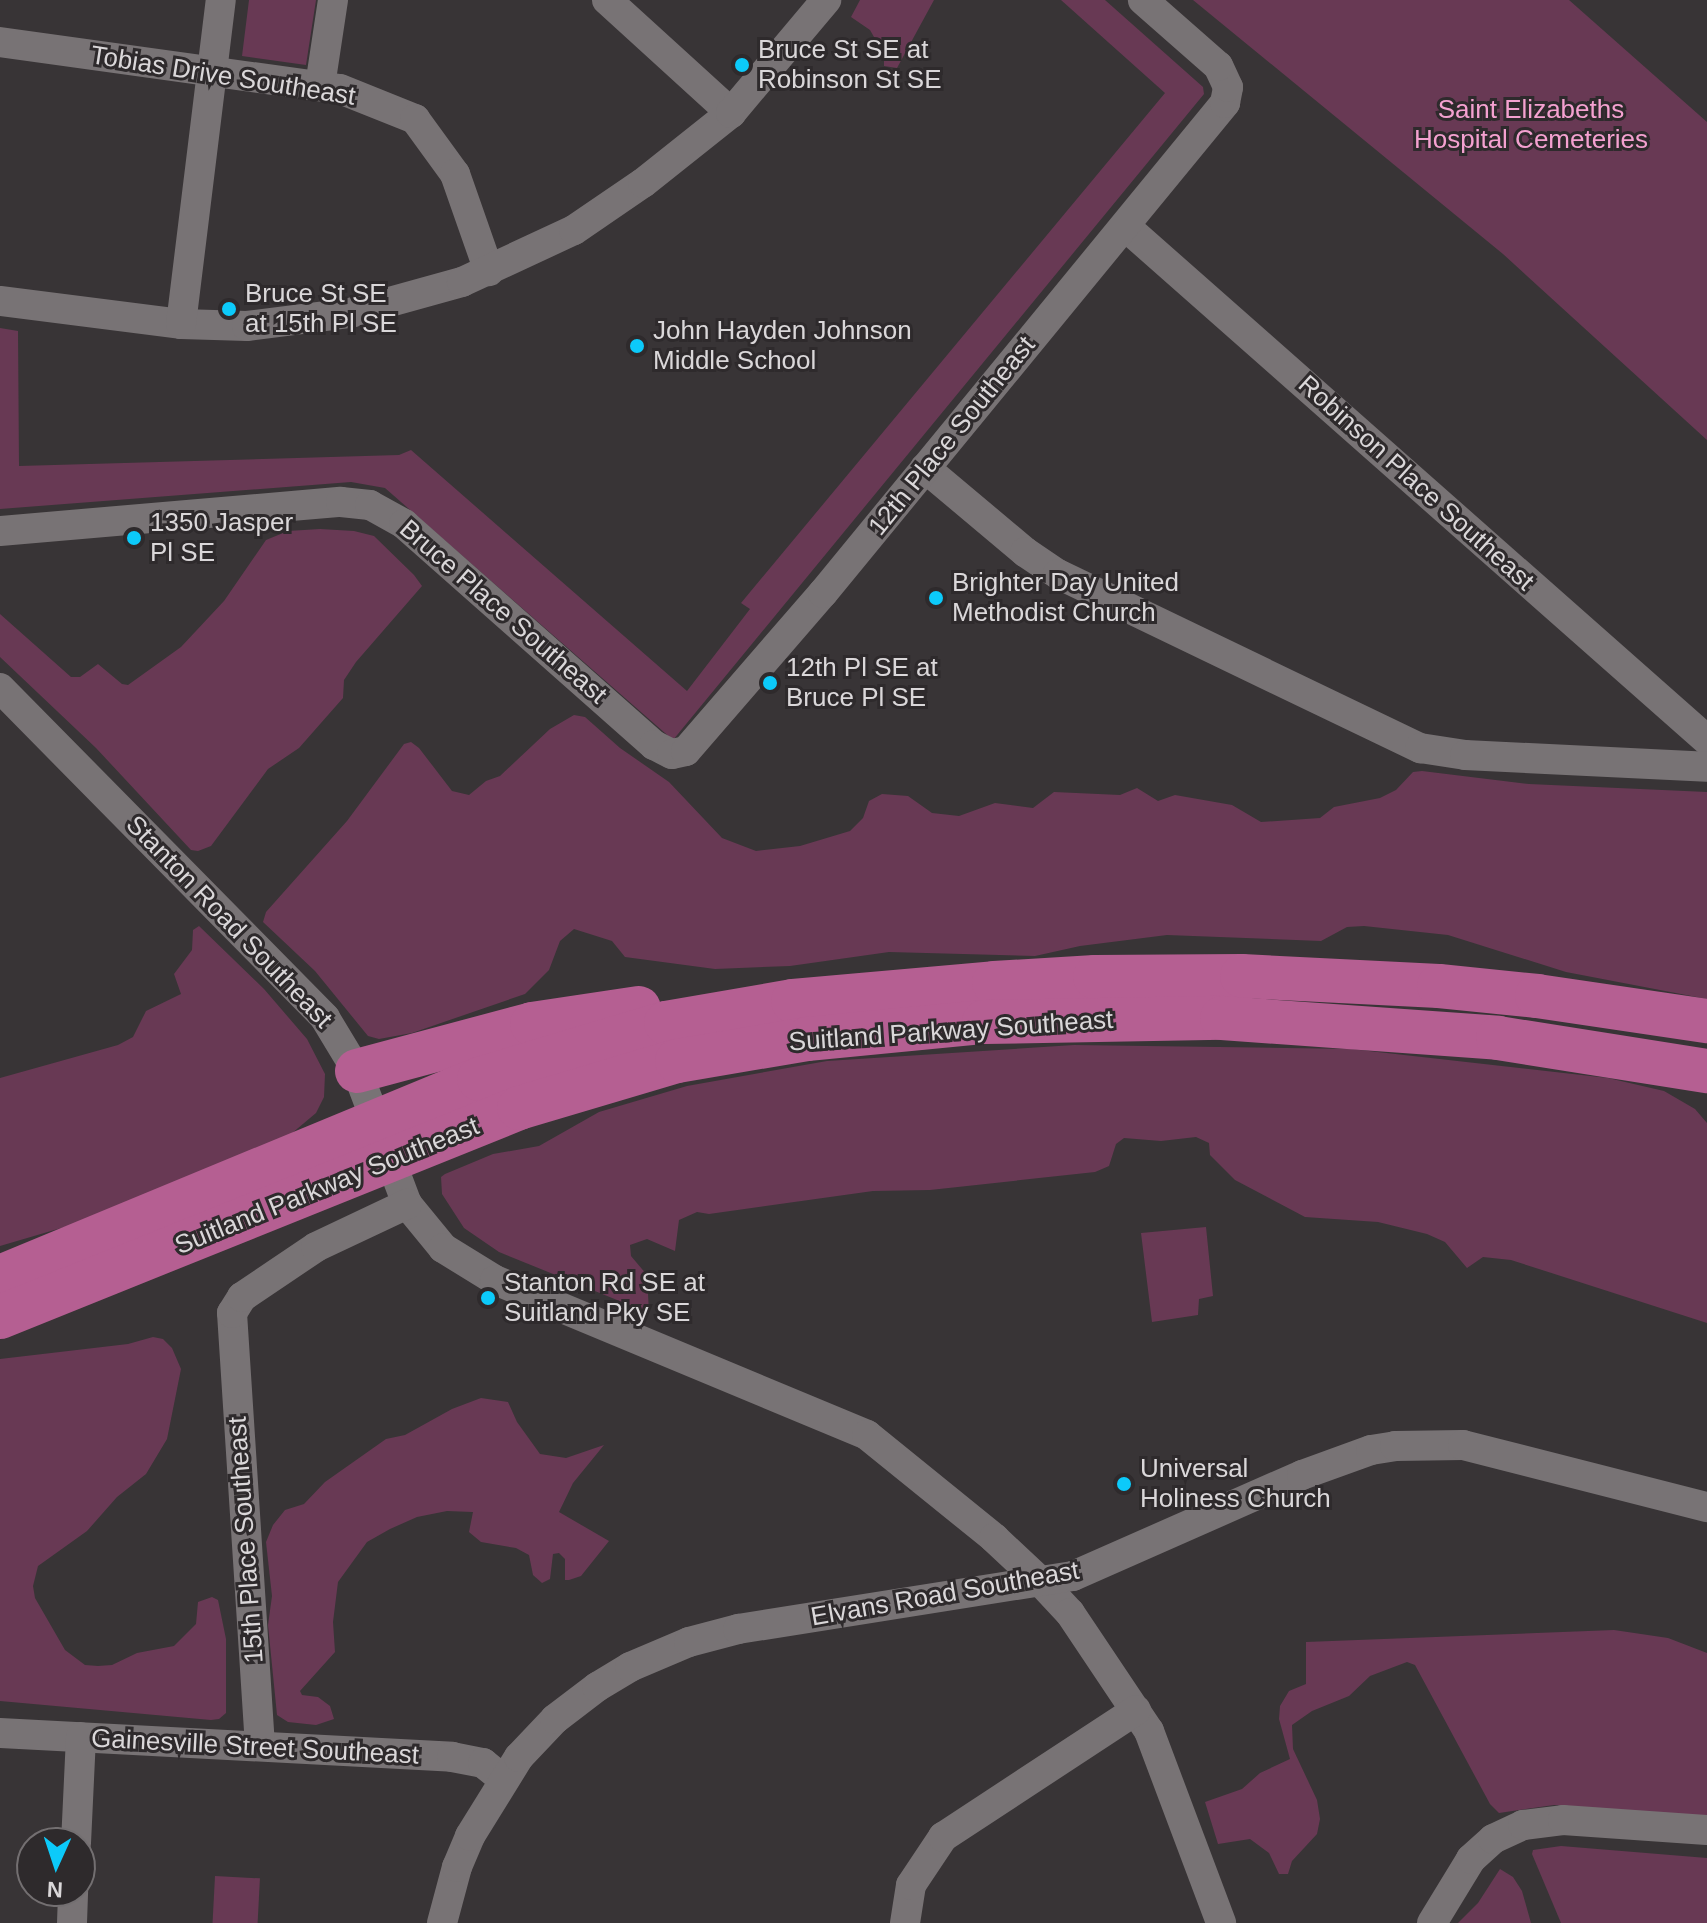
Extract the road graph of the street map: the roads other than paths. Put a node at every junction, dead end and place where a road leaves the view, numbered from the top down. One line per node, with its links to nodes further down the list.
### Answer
1 (221, 0): 7 (street)
2 (333, 0): 8 (street)
3 (607, 0): 9 (street)
4 (826, 0): 9 (street)
5 (1143, 0): 10 (street, 12th Place Southeast)
6 (0, 42): 7 (street, Tobias Drive Southeast)
7 (211, 74): 8 (street, Tobias Drive Southeast); 13 (street)
8 (320, 86): 11 (street, Tobias Drive Southeast)
9 (731, 113): 11 (street)
10 (1125, 226): 14 (street, 12th Place Southeast); 17 (street, Robinson Place Southeast)
11 (489, 271): 13 (street)
12 (0, 301): 13 (street)
13 (181, 324)
14 (925, 468): 18 (street, 12th Place Southeast); 19 (street)
15 (0, 531): 18 (street, Bruce Place Southeast)
16 (0, 688): 22 (street, Stanton Road Southeast)
17 (1707, 740)
18 (654, 745)
19 (1707, 767)
20 (793, 1001): 21 (highway, Suitland Parkway Southeast); 22 (highway); 24 (highway, Suitland Parkway Southeast)
21 (1707, 1021)
22 (357, 1071): 24 (street, Stanton Road Southeast)
23 (1707, 1071): 24 (highway, Suitland Parkway Southeast)
24 (382, 1139): 25 (street, Stanton Road Southeast); 26 (highway, Suitland Parkway Southeast); 27 (highway, Suitland Parkway Southeast)
25 (407, 1204): 29 (street, Stanton Road Southeast); 33 (street, 15th Place Southeast)
26 (0, 1277)
27 (0, 1317)
28 (1707, 1507): 29 (street, Elvans Road Southeast)
29 (1041, 1582): 30 (street, Stanton Road Southeast); 34 (street, Elvans Road Southeast)
30 (1136, 1710): 38 (street); 39 (street, Stanton Road Southeast)
31 (0, 1733): 32 (street, Gainesville Street Southeast)
32 (81, 1737): 33 (street, Gainesville Street Southeast); 35 (street)
33 (260, 1746): 34 (street, Gainesville Street Southeast)
34 (503, 1779): 37 (street, Elvans Road Southeast)
35 (77, 1827)
36 (1707, 1830): 40 (street)
37 (442, 1923)
38 (905, 1923)
39 (1221, 1923)
40 (1432, 1923)

